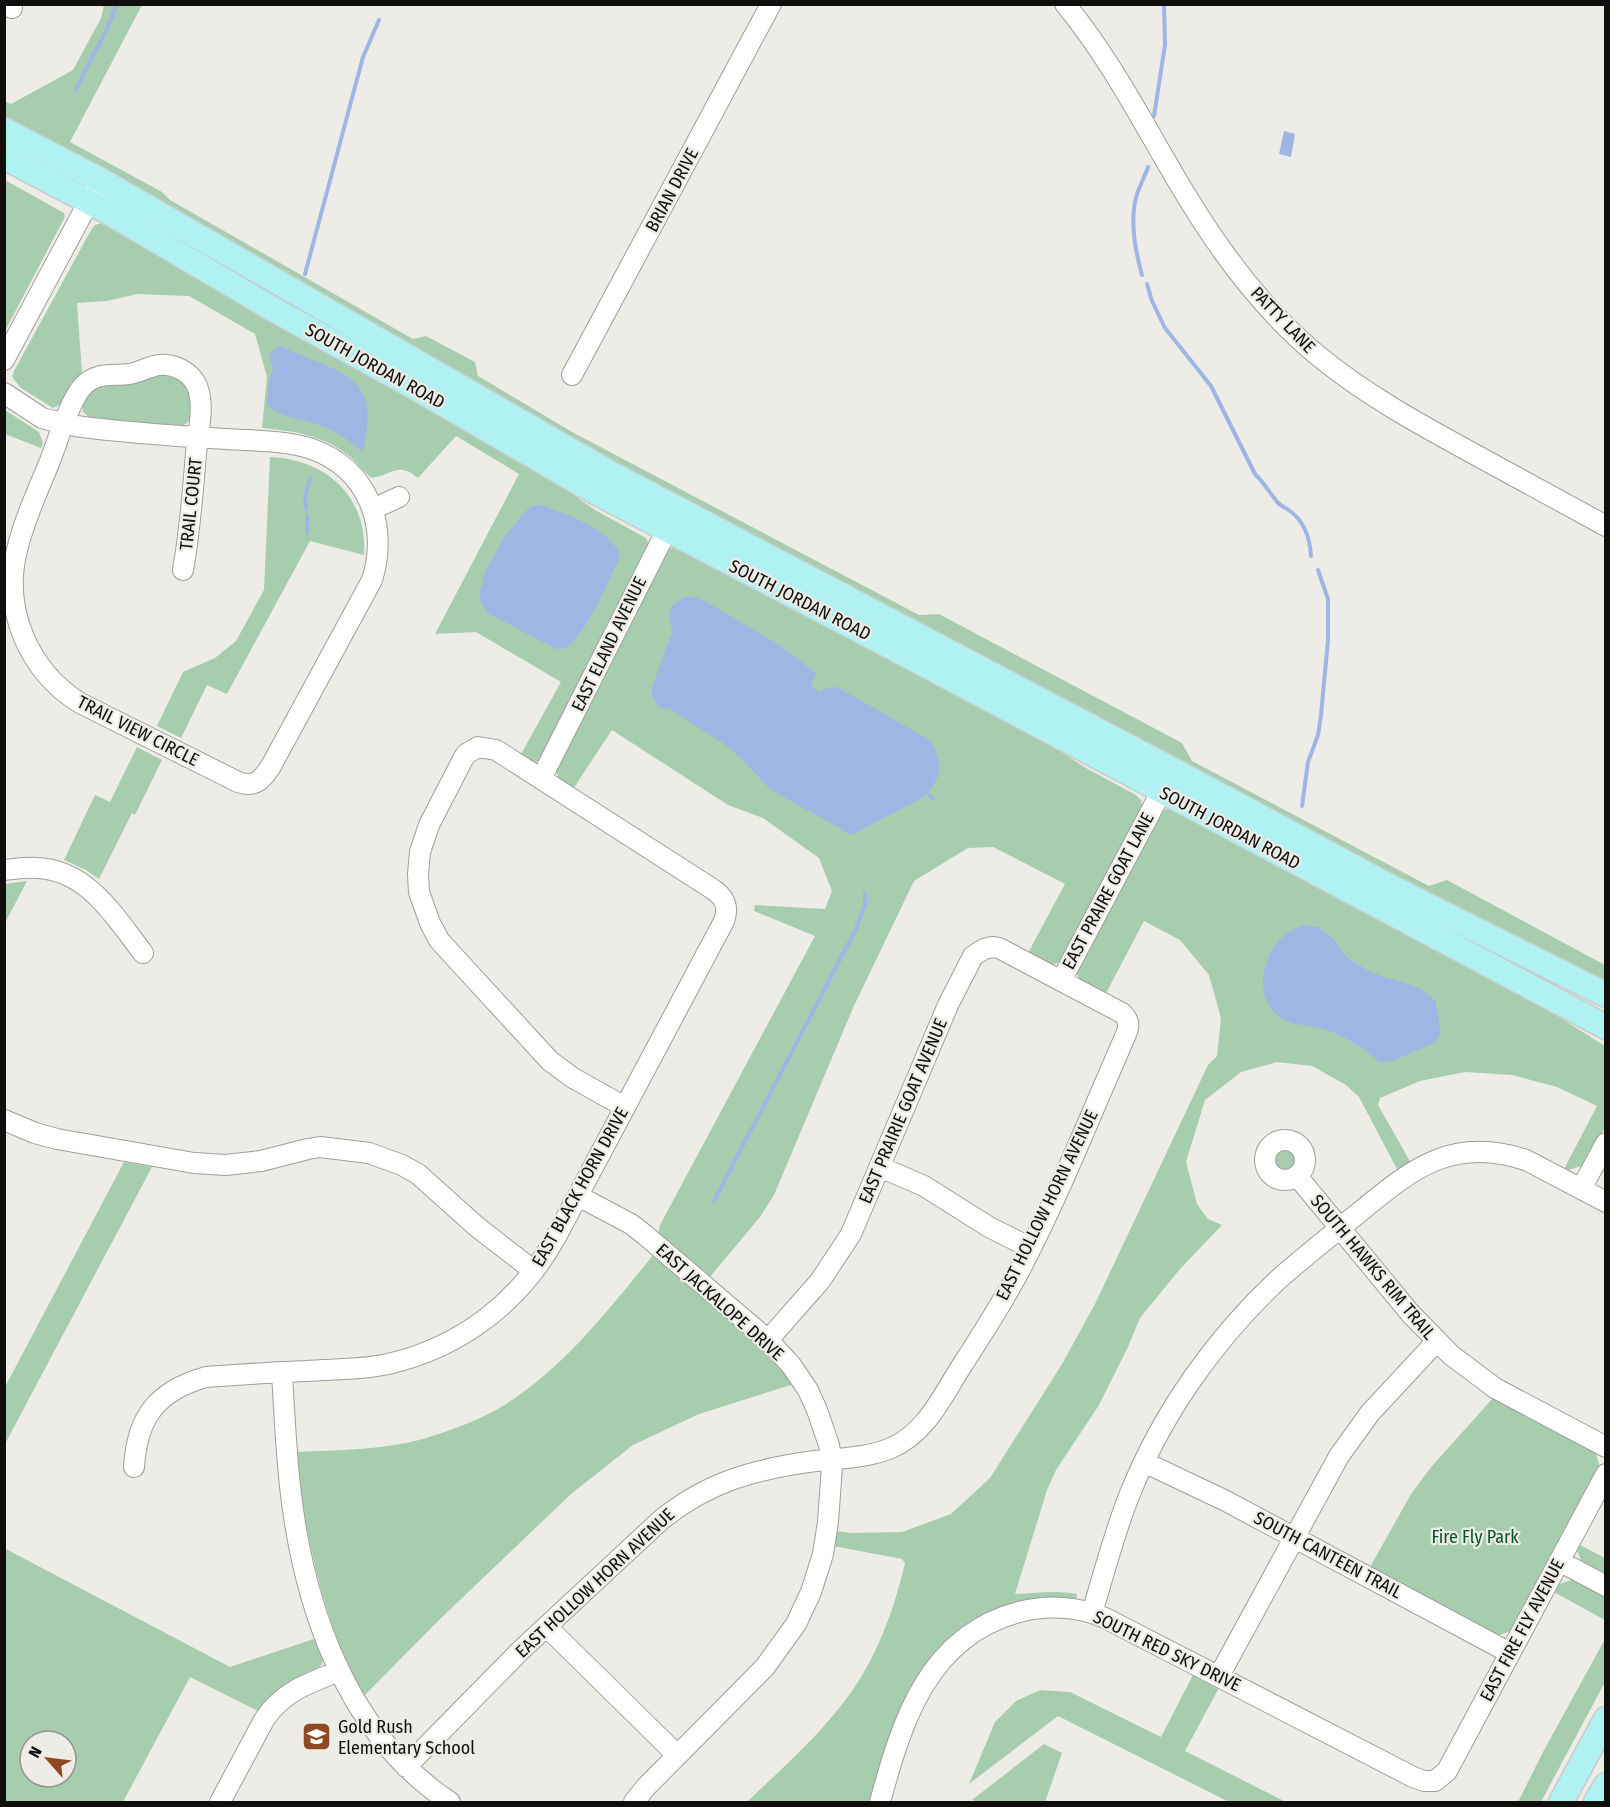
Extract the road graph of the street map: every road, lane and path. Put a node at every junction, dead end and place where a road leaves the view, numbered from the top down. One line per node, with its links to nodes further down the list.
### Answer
1 (771, 4): 8 (street, BRIAN DRIVE)
2 (1065, 4): 15 (street, PATTY LANE)
3 (4, 130): 5 (main road, SOUTH JORDAN ROAD)
4 (4, 157): 6 (main road, SOUTH JORDAN ROAD)
5 (100, 180): 6 (street); 14 (main road, SOUTH JORDAN ROAD)
6 (89, 202): 7 (street); 16 (main road, SOUTH JORDAN ROAD)
7 (4, 360)
8 (572, 375)
9 (4, 393): 10 (street, TRAIL VIEW CIRCLE)
10 (65, 423): 11 (street, TRAIL VIEW CIRCLE); 11 (street, TRAIL VIEW CIRCLE); 18 (street, TRAIL VIEW CIRCLE)
11 (198, 437): 13 (street, TRAIL VIEW CIRCLE); 17 (street, TRAIL COURT)
12 (399, 497): 13 (street)
13 (373, 509): 18 (street, TRAIL VIEW CIRCLE)
14 (677, 509): 16 (street, EAST ELAND AVENUE); 19 (main road, SOUTH JORDAN ROAD)
15 (1605, 526)
16 (666, 531): 20 (street, EAST ELAND AVENUE); 21 (main road, SOUTH JORDAN ROAD)
17 (183, 570)
18 (9, 593)
19 (1173, 770): 21 (street, EAST PRAIRE GOAT LANE); 25 (main road, SOUTH JORDAN ROAD)
20 (542, 779): 27 (street, EAST BLACK HORN DRIVE); 27 (street, EAST BLACK HORN DRIVE)
21 (1161, 792): 24 (street, EAST PRAIRE GOAT LANE); 26 (main road, SOUTH JORDAN ROAD)
22 (4, 870): 23 (street)
23 (143, 952)
24 (1060, 981): 30 (street, EAST PRAIRIE GOAT AVENUE); 36 (street, EAST HOLLOW HORN AVENUE)
25 (1605, 995)
26 (1605, 1027)
27 (625, 1107): 33 (street, EAST BLACK HORN DRIVE)
28 (4, 1120): 37 (street)
29 (1605, 1143): 32 (street)
30 (880, 1167): 36 (street); 38 (street, EAST PRAIRIE GOAT AVENUE)
31 (1297, 1176): 35 (street, SOUTH HAWKS RIM TRAIL)
32 (1581, 1189): 34 (street); 35 (street)
33 (578, 1196): 37 (street, EAST BLACK HORN DRIVE); 38 (street, EAST JACKALOPE DRIVE)
34 (1605, 1202)
35 (1340, 1228): 39 (street, SOUTH HAWKS RIM TRAIL); 43 (street)
36 (1031, 1248): 42 (street, EAST HOLLOW HORN AVENUE)
37 (534, 1271): 40 (street, EAST BLACK HORN DRIVE)
38 (768, 1340): 42 (street, EAST JACKALOPE DRIVE)
39 (1436, 1342): 41 (street, SOUTH HAWKS RIM TRAIL); 46 (street)
40 (282, 1372): 44 (street, EAST BLACK HORN DRIVE); 52 (street)
41 (1605, 1447)
42 (831, 1459): 50 (street, EAST HOLLOW HORN AVENUE); 55 (street, EAST JACKALOPE DRIVE)
43 (1144, 1462): 46 (street, SOUTH CANTEEN TRAIL); 49 (street)
44 (134, 1467)
45 (1605, 1474): 47 (street, EAST FIRE FLY AVENUE)
46 (1294, 1537): 51 (street, SOUTH CANTEEN TRAIL); 53 (street)
47 (1559, 1561): 48 (street); 51 (street, EAST FIRE FLY AVENUE)
48 (1605, 1586)
49 (1092, 1613): 53 (street, SOUTH RED SKY DRIVE); 62 (street, SOUTH RED SKY DRIVE)
50 (547, 1626): 55 (street); 56 (street, EAST HOLLOW HORN AVENUE)
51 (1510, 1653): 58 (street, EAST FIRE FLY AVENUE)
52 (339, 1671): 56 (street); 59 (street)
53 (1219, 1676): 58 (street, SOUTH RED SKY DRIVE)
54 (1605, 1719): 63 (main road)
55 (677, 1755): 61 (street, EAST JACKALOPE DRIVE)
56 (406, 1767): 60 (street)
57 (1605, 1785): 64 (main road)
58 (1438, 1787)
59 (220, 1803)
60 (450, 1803)
61 (634, 1803)
62 (880, 1803)
63 (1561, 1803)
64 (1596, 1803)

